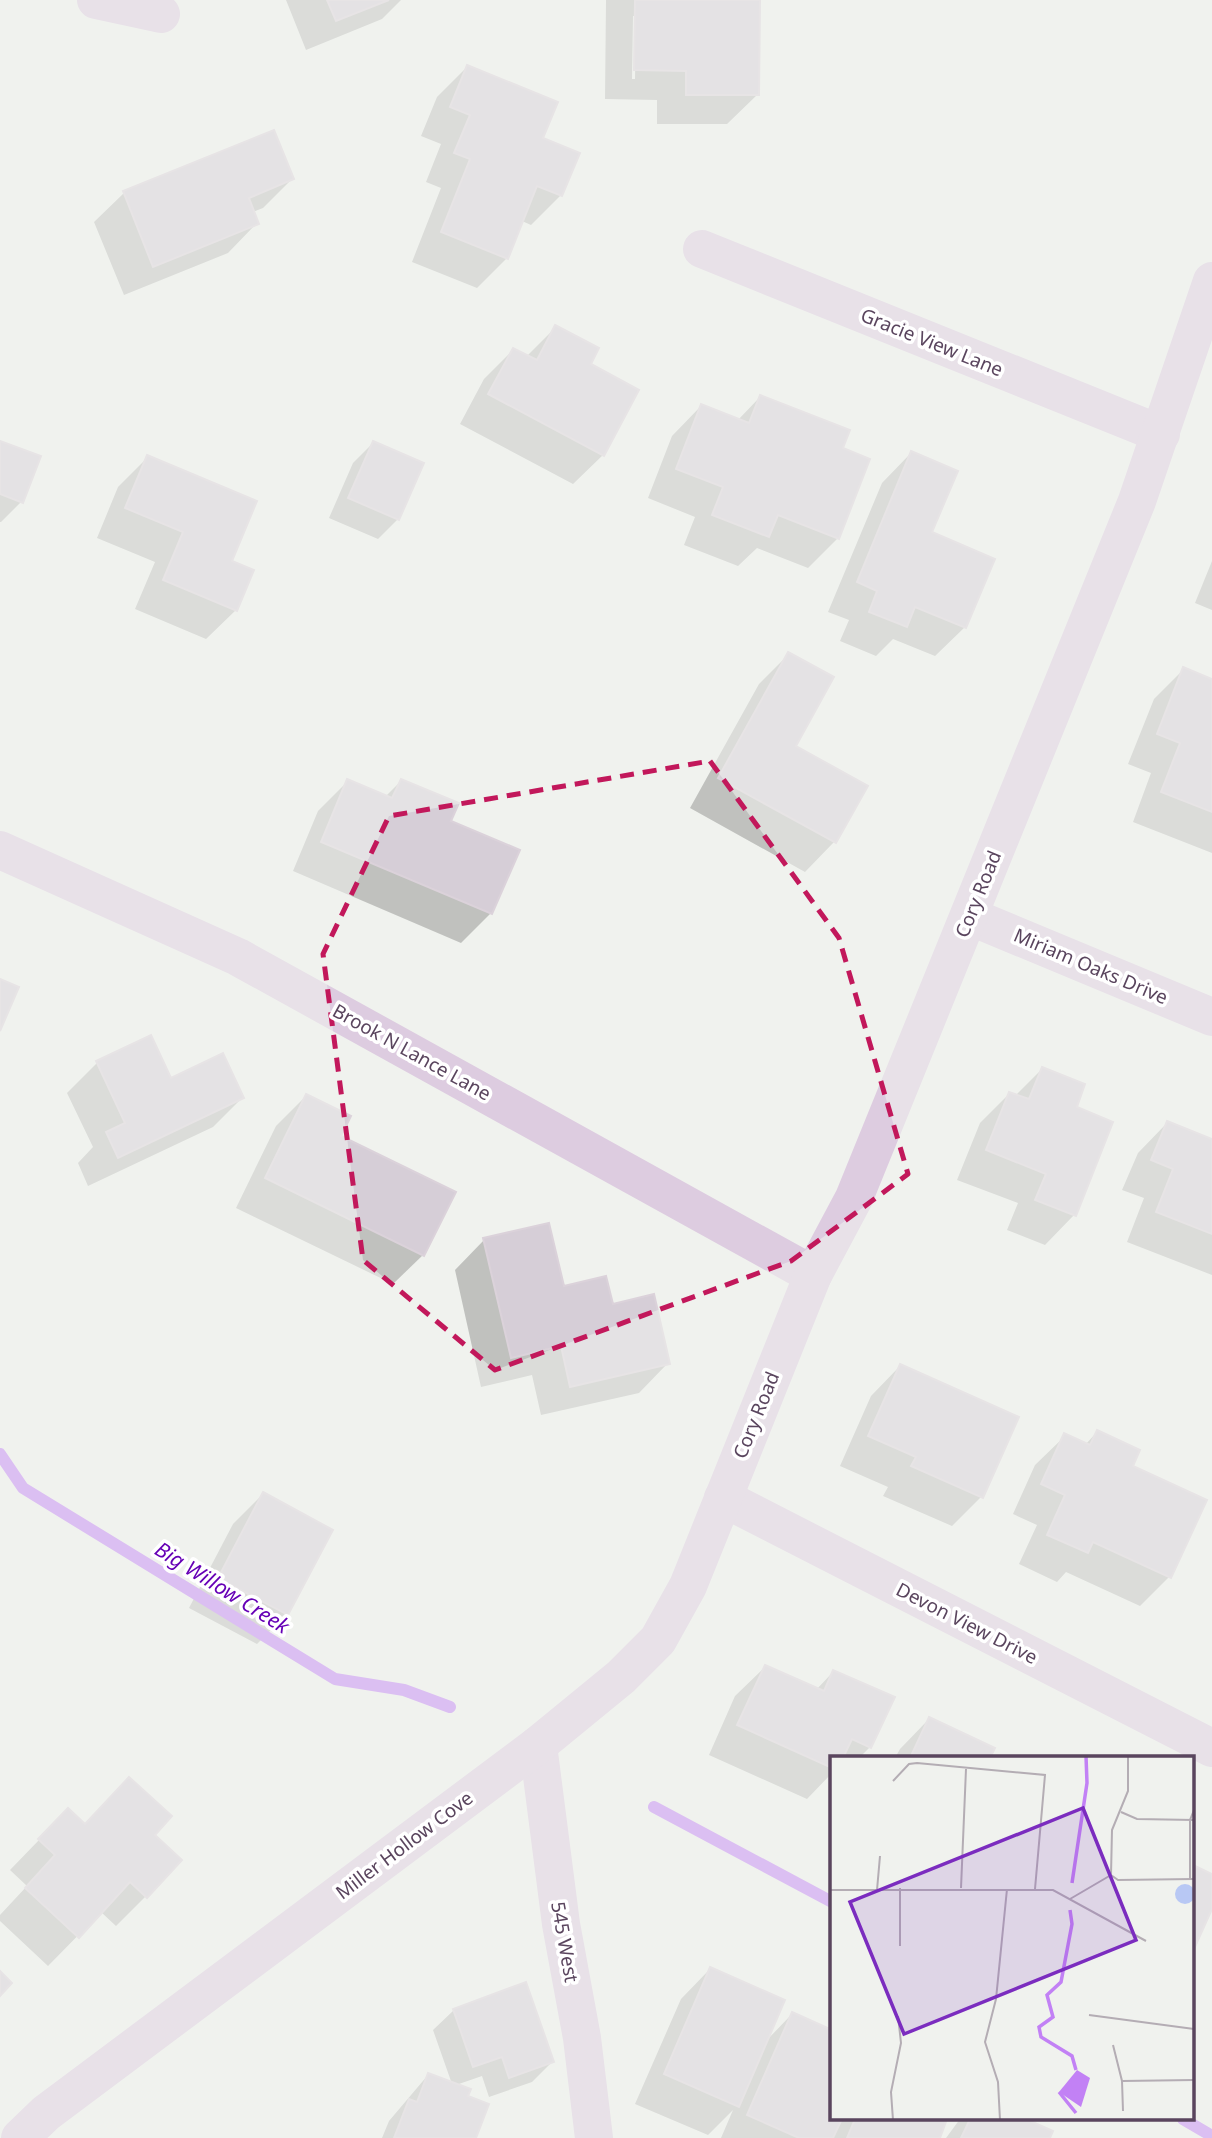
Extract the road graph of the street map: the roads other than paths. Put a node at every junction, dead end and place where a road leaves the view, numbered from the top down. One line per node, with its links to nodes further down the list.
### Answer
1 (96, 0): 2 (street)
2 (161, 13)
3 (702, 249): 5 (street, Gracie View Lane)
4 (1212, 281): 5 (street, Cory Road)
5 (1161, 435): 7 (street, Cory Road)
6 (0, 850): 9 (street, Brook N Lance Lane)
7 (969, 916): 8 (street, Miriam Oaks Drive); 9 (street, Cory Road)
8 (1212, 1017)
9 (813, 1275): 10 (street, Cory Road)
10 (723, 1498): 11 (street, Miller Hollow Cove); 12 (street, Devon View Drive)
11 (538, 1745): 13 (street, Miller Hollow Cove); 14 (street, 545 West)
12 (1212, 1748)
13 (20, 2138)
14 (594, 2138)

